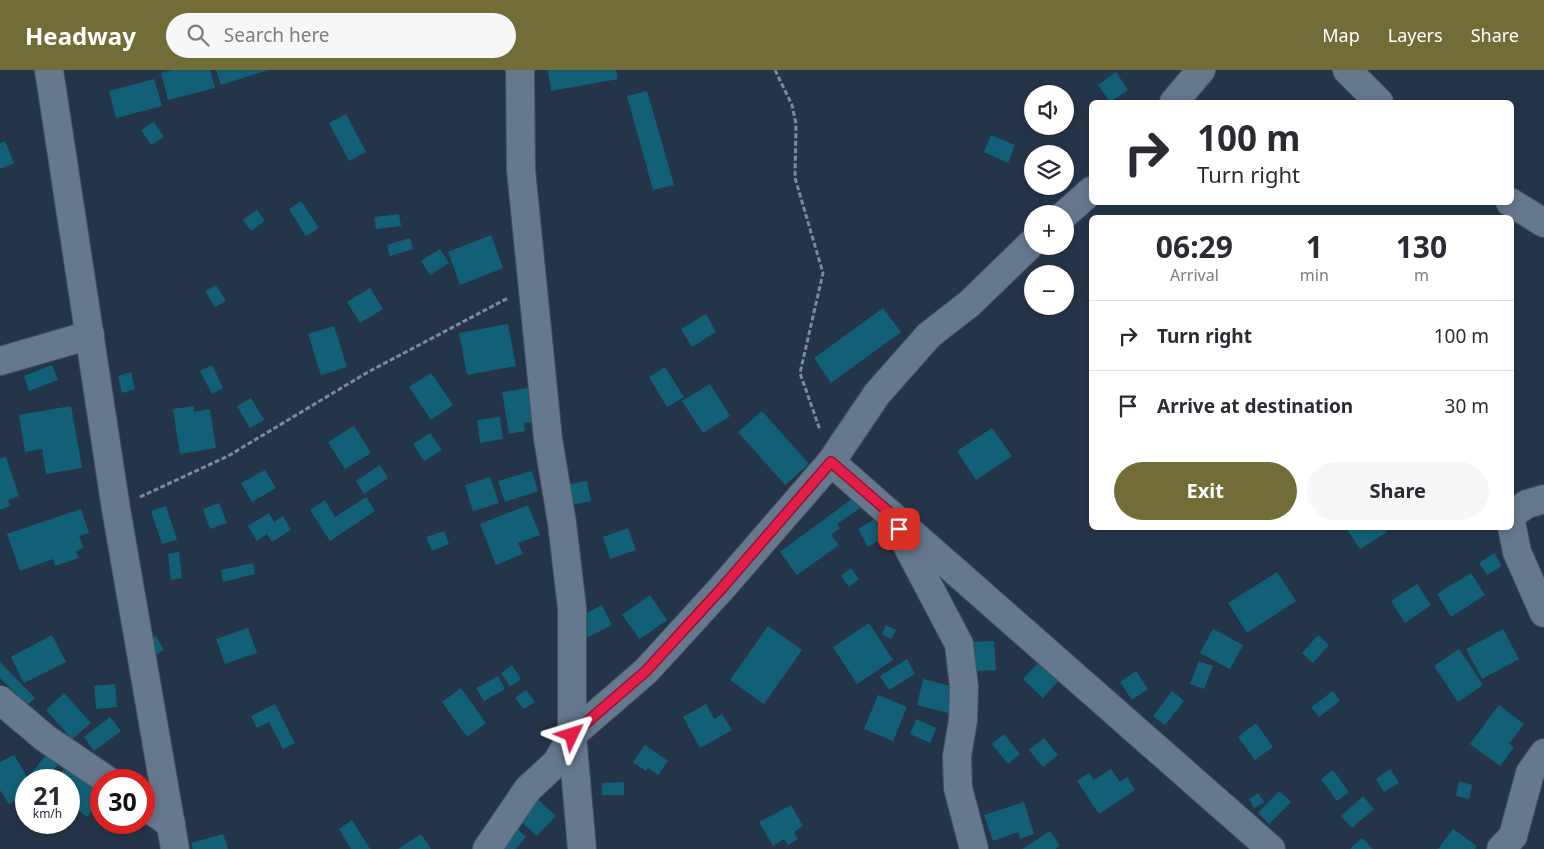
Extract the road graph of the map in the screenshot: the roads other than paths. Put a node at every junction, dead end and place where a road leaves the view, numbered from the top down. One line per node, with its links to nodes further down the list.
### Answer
1 (49, 70): 12 (street)
2 (520, 70): 21 (street)
3 (1201, 70): 5 (street)
4 (1347, 70): 6 (street)
5 (1176, 100)
6 (1377, 100)
7 (1089, 192): 9 (street)
8 (1514, 204): 10 (street)
9 (1074, 206)
10 (1544, 223)
11 (1024, 252): 14 (street)
12 (90, 335): 13 (street); 25 (street)
13 (0, 361)
14 (831, 462): 16 (street); 21 (street)
15 (1544, 499): 17 (street)
16 (890, 513): 28 (street); 29 (street)
17 (1514, 513)
18 (1513, 530): 19 (street)
19 (1544, 613)
20 (0, 700): 23 (street)
21 (572, 735): 26 (street); 27 (street)
22 (1544, 753): 30 (street)
23 (91, 769)
24 (155, 817): 25 (street)
25 (173, 836)
26 (487, 849)
27 (582, 849)
28 (974, 849)
29 (1271, 849)
30 (1501, 849)

